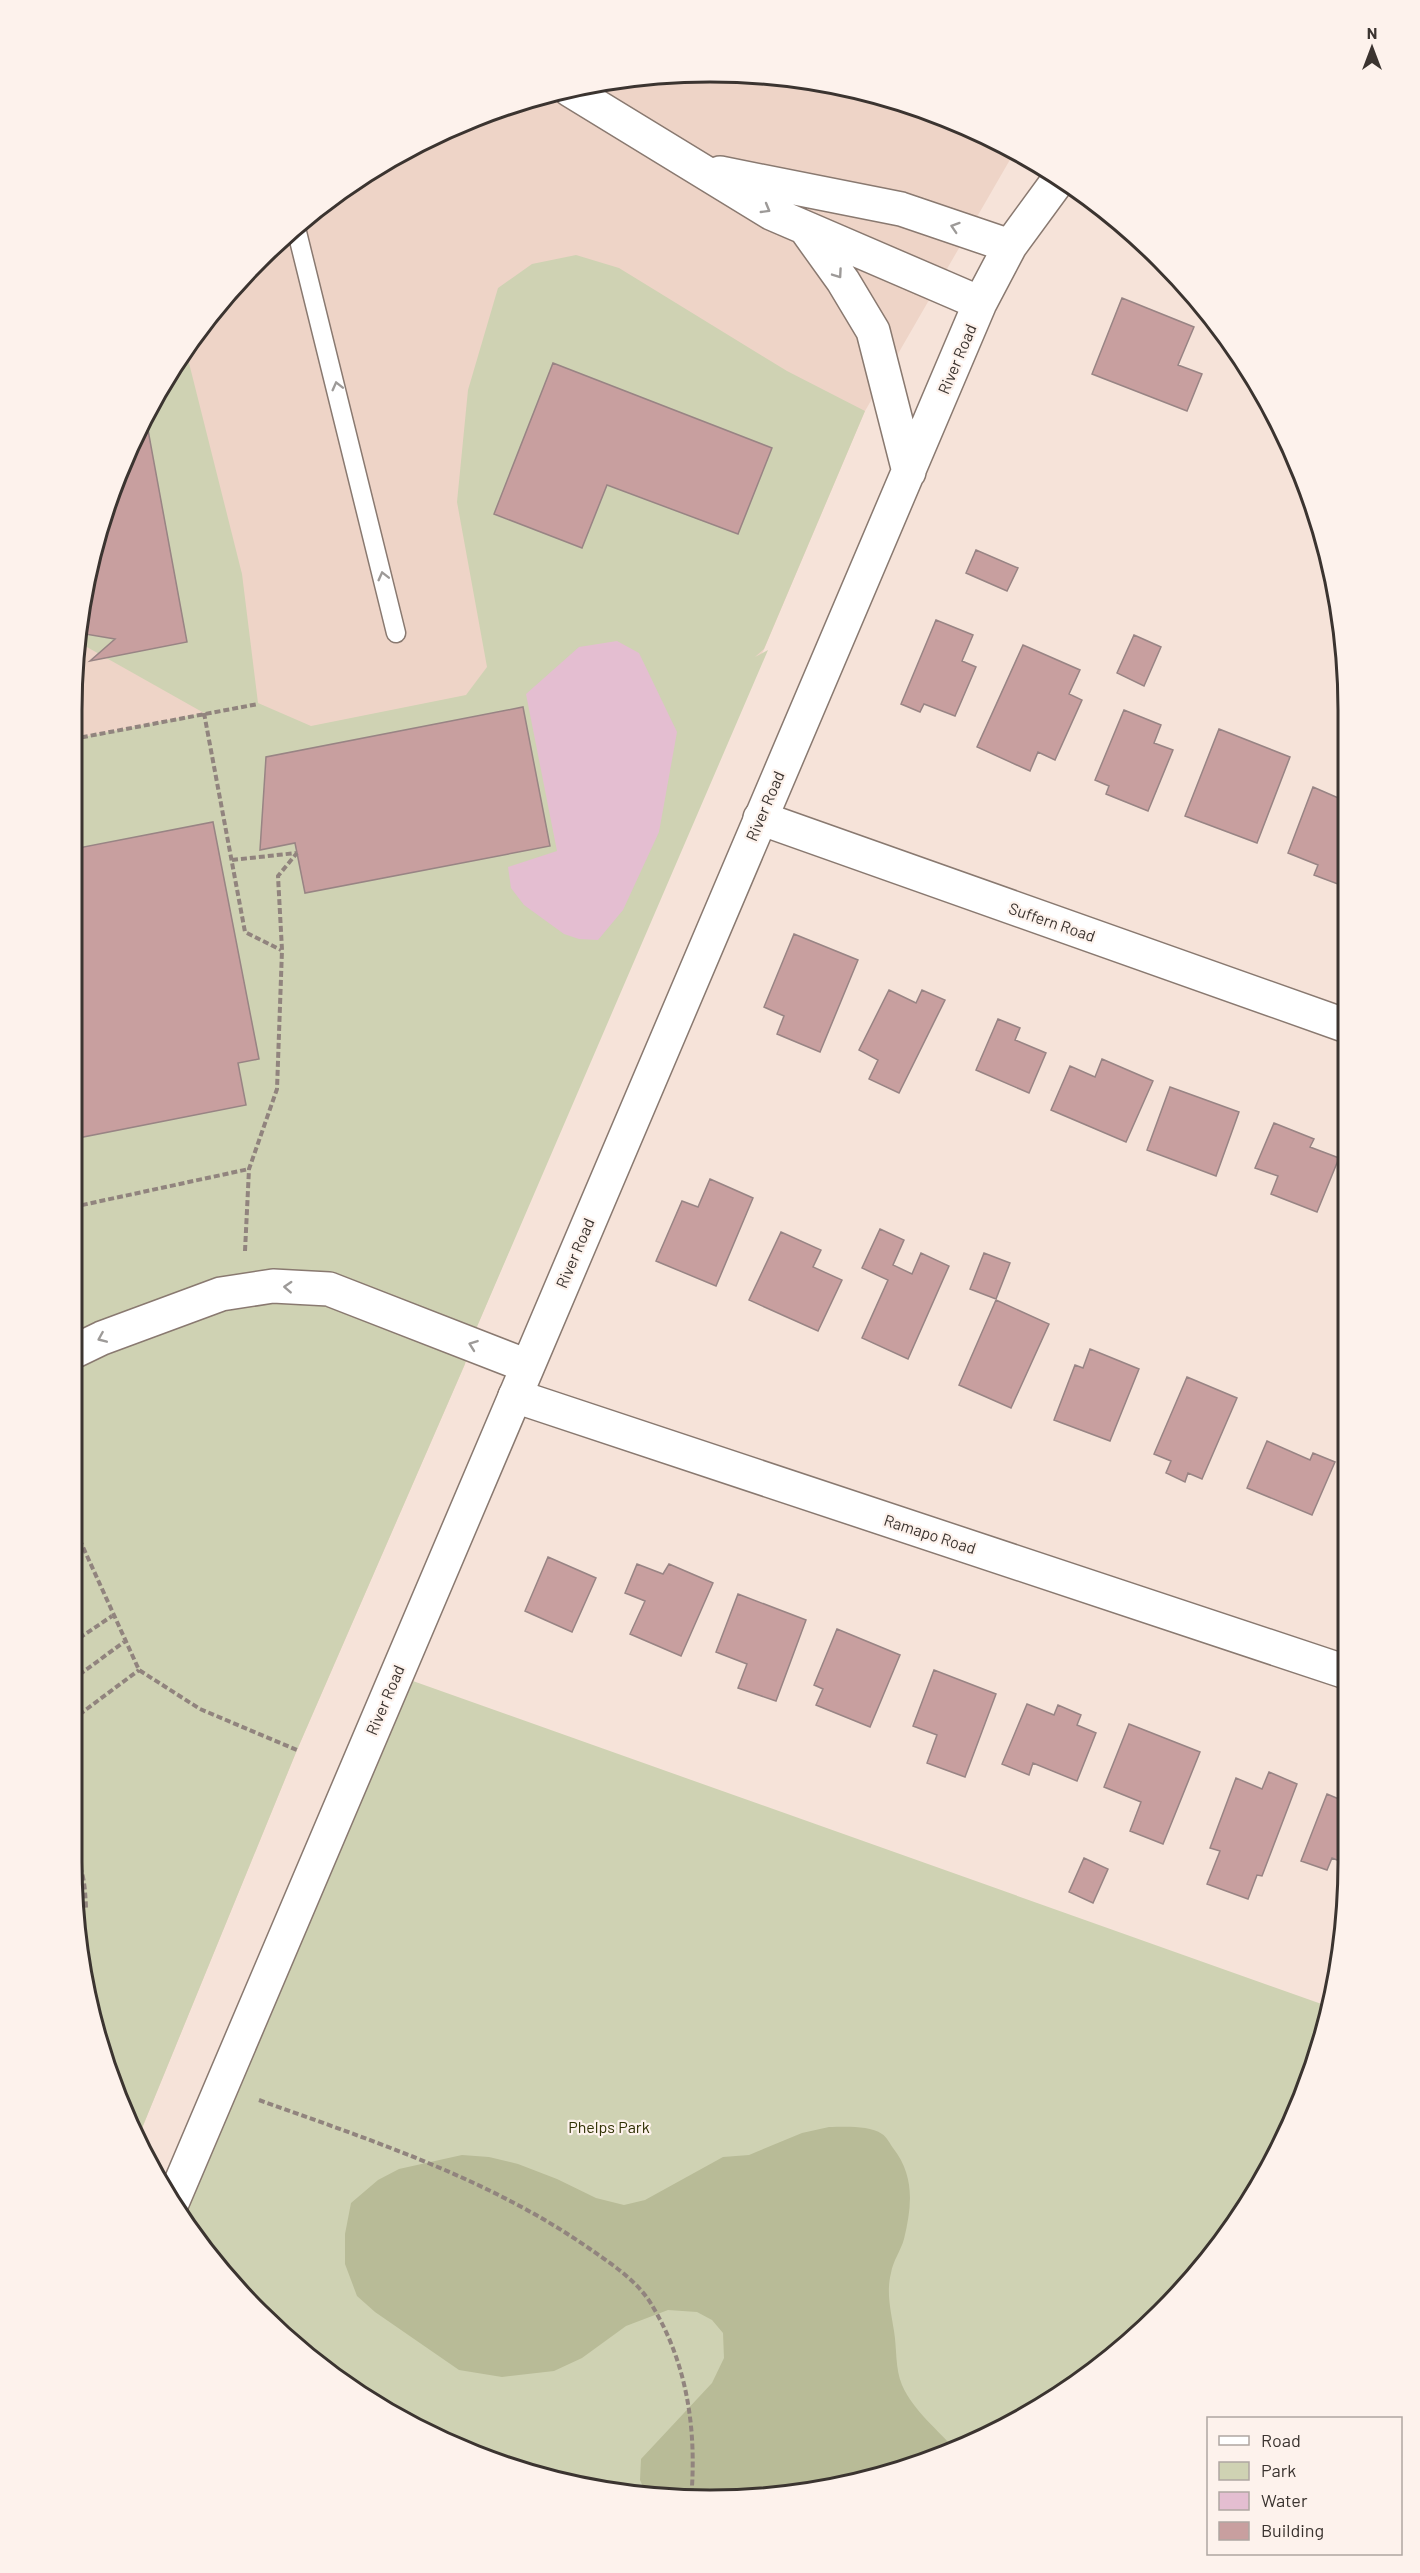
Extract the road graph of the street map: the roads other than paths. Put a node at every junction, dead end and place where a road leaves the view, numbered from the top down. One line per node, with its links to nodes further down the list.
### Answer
1 (581, 97): 2 (main road, River Road)
2 (698, 168): 4 (main road, River Road, one-way to 4); 6 (main road, River Road, one-way to 2)
3 (1054, 185): 6 (main road, River Road)
4 (804, 226): 7 (main road, River Road); 8 (main road, one-way to 8)
5 (298, 236): 9 (lane, one-way to 5)
6 (1010, 246): 7 (main road, River Road)
7 (980, 303): 8 (main road, River Road)
8 (909, 472): 10 (main road, River Road)
9 (396, 633)
10 (760, 818): 11 (main road, Suffern Road); 13 (main road, River Road)
11 (1338, 1023)
12 (82, 1348): 13 (main road, one-way to 12)
13 (527, 1366): 14 (main road, River Road)
14 (514, 1396): 15 (main road, Ramapo Road); 16 (main road, River Road)
15 (1338, 1669)
16 (176, 2193)

